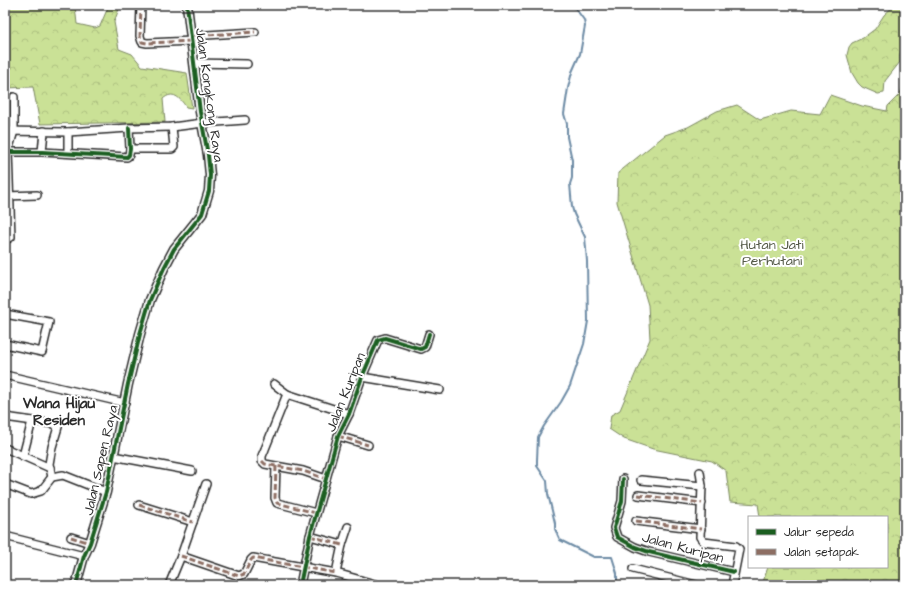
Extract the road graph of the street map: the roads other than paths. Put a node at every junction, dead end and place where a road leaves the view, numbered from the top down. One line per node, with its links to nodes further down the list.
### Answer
1 (141, 5): 4 (street)
2 (187, 5): 4 (street, Jalan Kongkong Raya)
3 (255, 32): 4 (street)
4 (192, 38): 5 (street, Jalan Kongkong Raya)
5 (194, 63): 6 (street); 9 (street, Jalan Kongkong Raya)
6 (247, 64)
7 (14, 97): 13 (street)
8 (245, 120): 9 (street)
9 (203, 123): 10 (street); 28 (street, Jalan Kongkong Raya)
10 (172, 127): 11 (street); 16 (street)
11 (130, 128): 15 (street); 16 (street)
12 (5, 131): 13 (street)
13 (14, 131): 14 (street); 17 (street)
14 (44, 131): 15 (street); 18 (street)
15 (68, 132): 19 (street)
16 (130, 149): 19 (street)
17 (7, 152): 18 (street); 20 (street)
18 (42, 152): 19 (street)
19 (68, 153)
20 (7, 195): 21 (street); 22 (street)
21 (37, 195)
22 (5, 240)
23 (5, 314): 25 (street)
24 (429, 334): 27 (street, Jalan Kuripan)
25 (5, 344)
26 (5, 375): 32 (street)
27 (362, 378): 30 (street, Jalan Kuripan); 33 (street, Jalan Kuripan)
28 (128, 384): 32 (street, Jalan Sapen Raya)
29 (274, 384): 31 (street, Jalan Kuripan)
30 (440, 390)
31 (287, 394): 33 (street, Jalan Kuripan); 41 (street)
32 (125, 403): 40 (street, Jalan Sapen Raya)
33 (350, 414): 36 (street, Jalan Kuripan)
34 (5, 417): 35 (street)
35 (32, 421): 39 (street); 42 (street)
36 (338, 436): 37 (street); 47 (street, Jalan Kuripan)
37 (368, 445)
38 (5, 448): 39 (street)
39 (23, 456): 42 (street)
40 (113, 456): 43 (street); 52 (street, Jalan Sapen Raya)
41 (276, 466): 47 (street); 56 (street)
42 (50, 468): 45 (street)
43 (192, 471)
44 (700, 472): 51 (street)
45 (52, 477): 49 (street); 52 (street)
46 (623, 478): 70 (street, Jalan Kuripan)
47 (326, 479): 56 (street, Jalan Kuripan)
48 (642, 480): 51 (street)
49 (5, 484)
50 (206, 484): 58 (street)
51 (702, 486): 54 (street)
52 (106, 492): 64 (street, Jalan Sapen Raya)
53 (638, 495): 54 (street)
54 (702, 503): 60 (street)
55 (139, 505): 58 (street)
56 (316, 513): 62 (street, Jalan Kuripan)
57 (636, 521): 60 (street)
58 (192, 522): 67 (street)
59 (348, 526): 65 (street)
60 (701, 529): 70 (street)
61 (5, 536): 66 (street)
62 (310, 536): 65 (street); 68 (street, Jalan Kuripan)
63 (71, 537): 64 (street)
64 (90, 543): 66 (street, Jalan Sapen Raya)
65 (342, 545): 71 (street)
66 (84, 556): 72 (street, Jalan Sapen Raya)
67 (181, 556): 68 (street); 73 (street)
68 (303, 567): 71 (street); 74 (street, Jalan Kuripan)
69 (633, 569): 76 (street)
70 (734, 572): 77 (street)
71 (336, 573): 75 (street)
72 (77, 585)
73 (169, 585)
74 (300, 585)
75 (378, 585)
76 (696, 585)
77 (732, 585)

